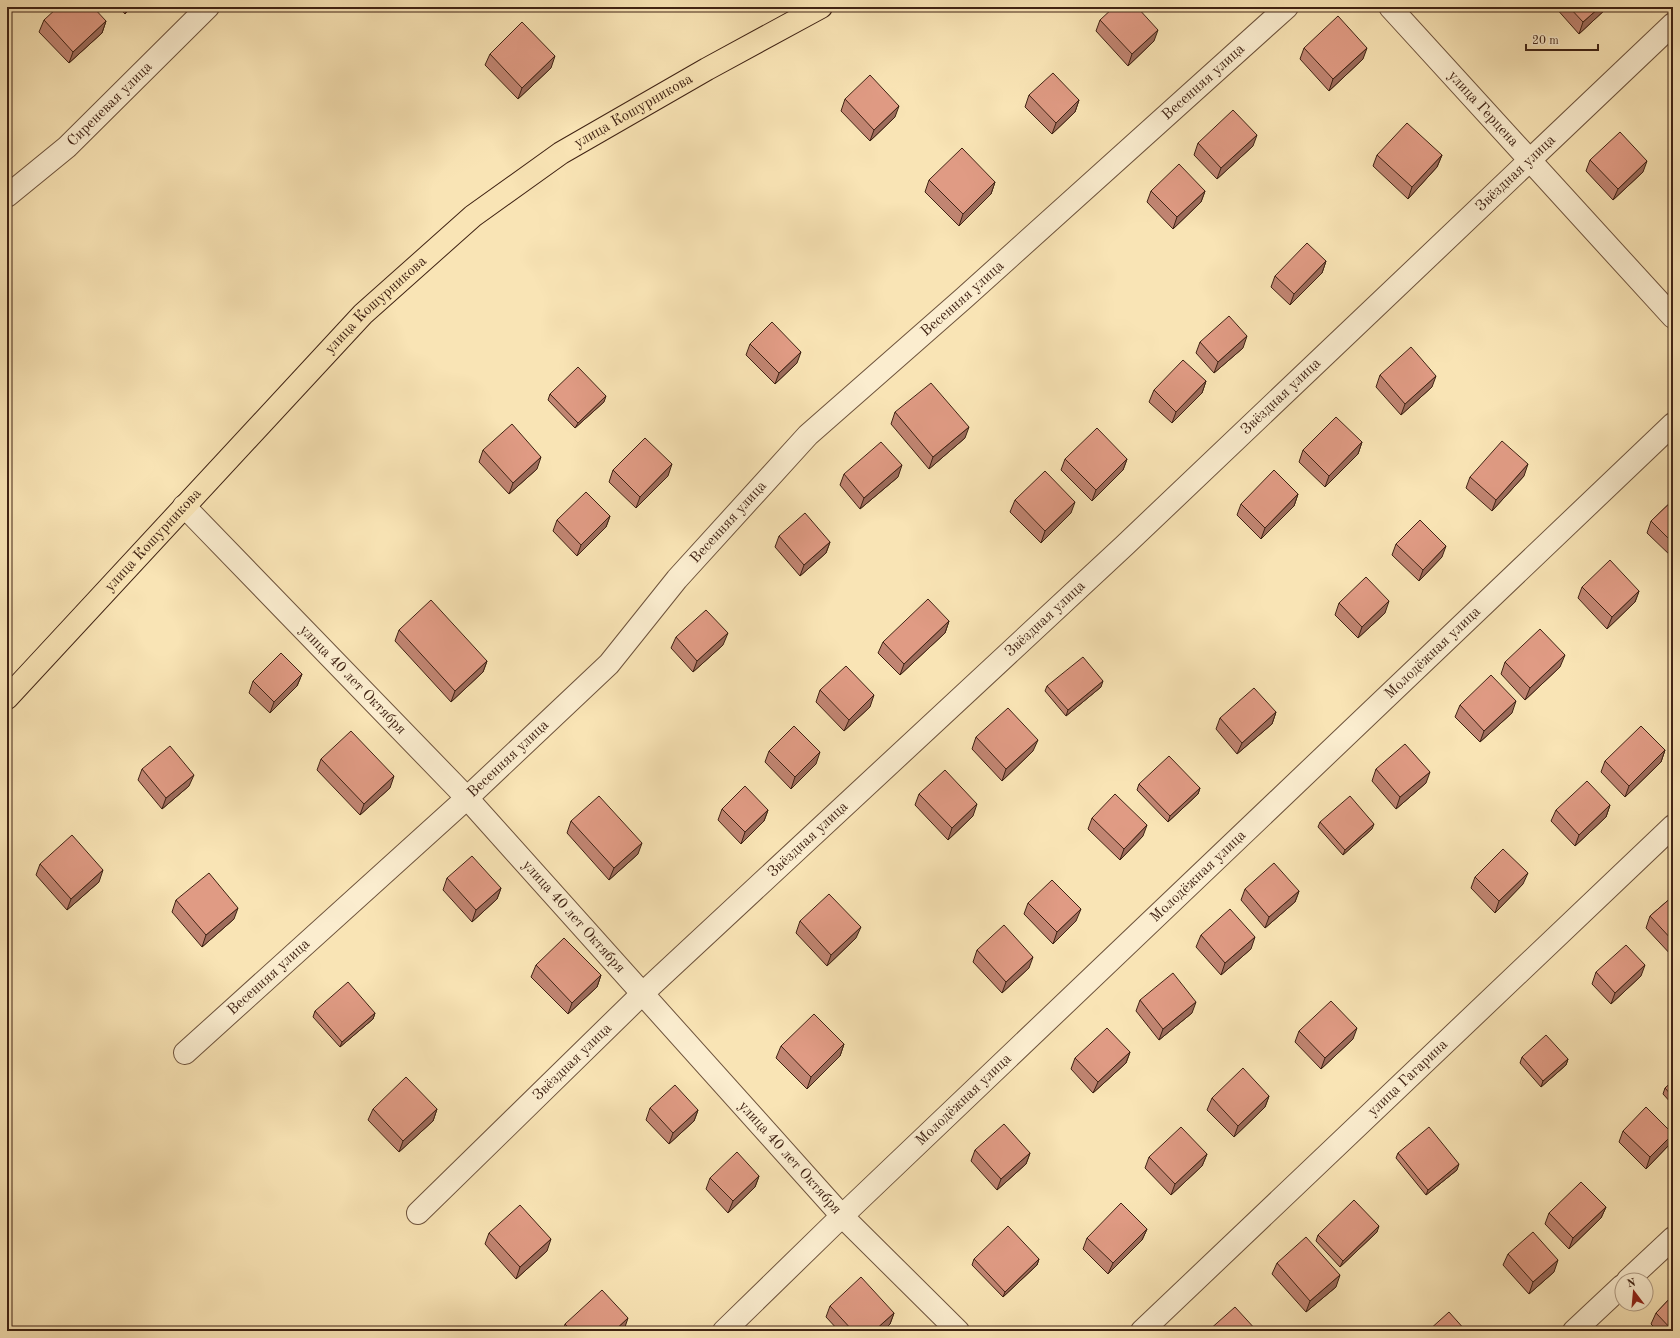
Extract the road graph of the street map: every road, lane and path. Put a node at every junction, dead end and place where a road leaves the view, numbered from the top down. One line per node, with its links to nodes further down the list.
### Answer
1 (208, 7): 7 (street, Сиреневая улица)
2 (820, 7): 10 (main road, улица Кошурникова)
3 (1288, 7): 12 (street, Весенняя улица)
4 (1390, 7): 6 (street, улица Герцена)
5 (1673, 24): 6 (street, Звёздная улица)
6 (1530, 160): 8 (street, улица Герцена); 14 (street, Звёздная улица)
7 (7, 196)
8 (1673, 317)
9 (1673, 424): 17 (street, Молодёжная улица)
10 (184, 506): 11 (main road, улица Кошурникова); 12 (street, улица 40 лет Октября)
11 (7, 698)
12 (467, 798): 14 (street, улица 40 лет Октября); 15 (street, Весенняя улица)
13 (1673, 826): 23 (street, улица Гагарина)
14 (642, 994): 16 (street, Звёздная улица); 17 (street, улица 40 лет Октября)
15 (185, 1053)
16 (418, 1213)
17 (842, 1216): 21 (street, Молодёжная улица); 22 (street, улица 40 лет Октября)
18 (1673, 1238): 19 (street)
19 (1637, 1272)
20 (1614, 1294): 24 (street)
21 (724, 1331)
22 (958, 1331)
23 (1142, 1331)
24 (1574, 1331)

